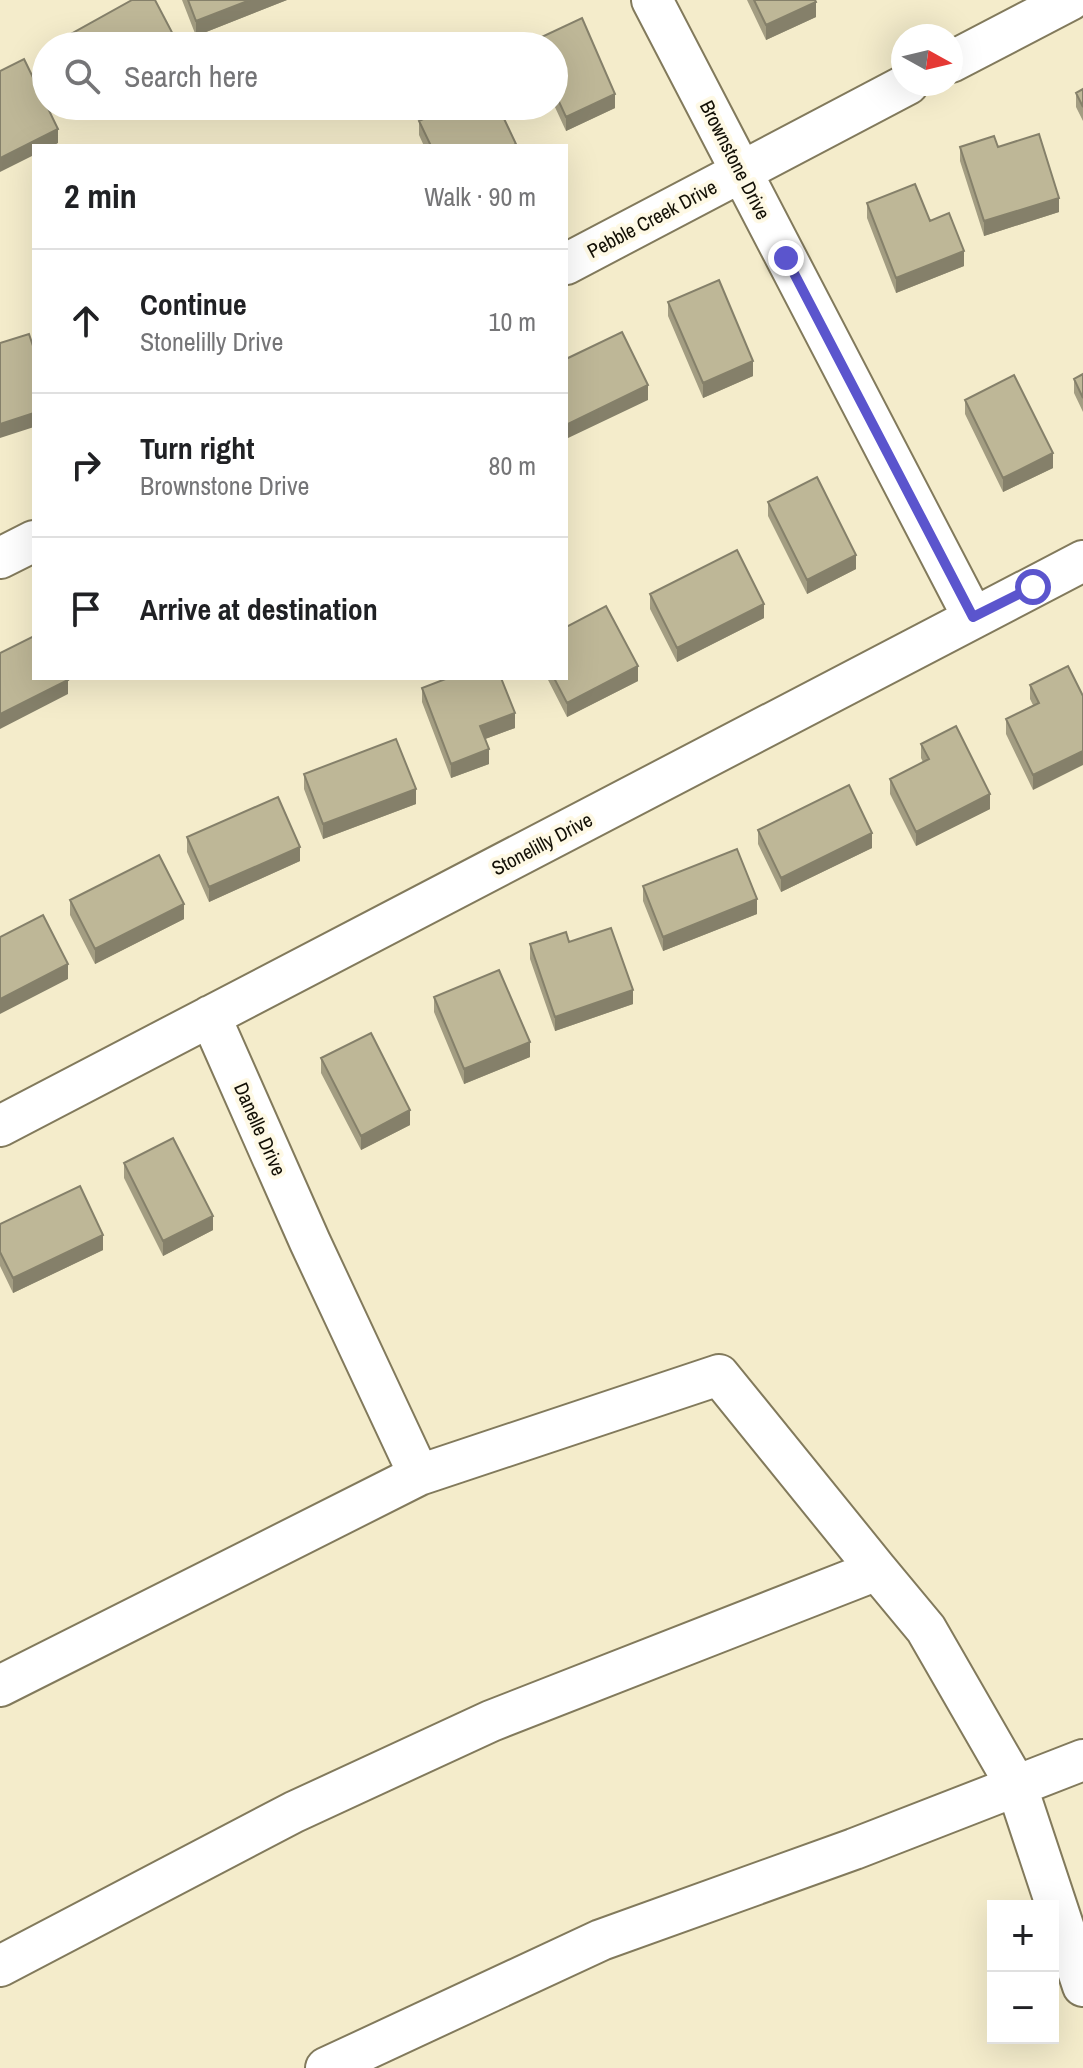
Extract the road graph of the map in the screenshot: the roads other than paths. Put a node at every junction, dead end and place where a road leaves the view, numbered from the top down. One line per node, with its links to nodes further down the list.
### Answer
1 (652, 0): 5 (street, Brownstone Drive)
2 (1070, 0): 3 (street)
3 (963, 56)
4 (891, 93): 5 (street, Pebble Creek Drive)
5 (742, 171): 6 (street, Pebble Creek Drive); 10 (street, Brownstone Drive)
6 (568, 263)
7 (32, 542): 8 (street)
8 (0, 558)
9 (1083, 561): 10 (street, Stonelilly Drive)
10 (973, 617): 11 (street, Stonelilly Drive)
11 (210, 1016): 12 (street, Stonelilly Drive); 13 (street, Danelle Drive)
12 (0, 1126)
13 (419, 1475): 14 (street); 15 (street)
14 (877, 1570): 17 (street); 18 (street)
15 (0, 1686)
16 (1083, 1760): 17 (street)
17 (1017, 1787): 19 (street); 20 (street)
18 (0, 1966)
19 (1083, 1986)
20 (326, 2068)

